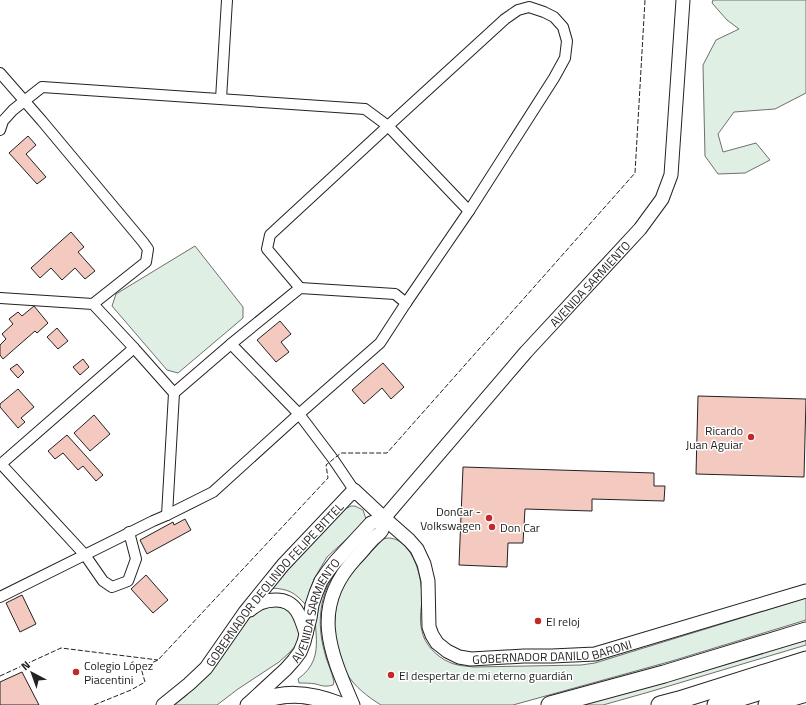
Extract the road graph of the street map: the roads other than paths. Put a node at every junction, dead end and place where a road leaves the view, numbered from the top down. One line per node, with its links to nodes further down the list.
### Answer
1 (227, 0): 5 (street)
2 (683, 0): 21 (street, AVENIDA SARMIENTO)
3 (527, 4): 7 (street); 9 (street)
4 (0, 73): 6 (street)
5 (221, 99): 6 (street); 7 (street)
6 (25, 102): 8 (street); 13 (street)
7 (388, 126): 9 (street); 10 (street)
8 (0, 130)
9 (469, 211): 12 (street)
10 (300, 288): 12 (street); 14 (street)
11 (0, 298): 13 (street)
12 (406, 303): 17 (street)
13 (93, 304): 15 (street)
14 (231, 344): 16 (street); 17 (street)
15 (134, 348): 16 (street); 18 (street)
16 (174, 393): 20 (street)
17 (299, 414): 19 (street); 20 (street)
18 (1, 465): 23 (street)
19 (354, 490): 21 (street); 26 (street, GOBERNADOR DEOLINDO FELIPE BITTEL)
20 (167, 515): 22 (street)
21 (384, 518): 24 (street, GOBERNADOR DANILO BARONI); 28 (street, AVENIDA SARMIENTO); 35 (street, AVENIDA SARMIENTO)
22 (130, 532): 23 (street); 23 (street)
23 (85, 555): 25 (street)
24 (806, 591)
25 (0, 597)
26 (245, 612): 28 (street); 32 (street, GOBERNADOR DEOLINDO FELIPE BITTEL)
27 (806, 631): 36 (highway)
28 (306, 635): 33 (street, AVENIDA SARMIENTO)
29 (806, 660): 37 (highway)
30 (806, 677): 38 (highway)
31 (806, 693): 39 (highway)
32 (163, 705)
33 (247, 705): 34 (main road)
34 (340, 705)
35 (353, 705)
36 (550, 705)
37 (660, 705)
38 (716, 705)
39 (767, 705)

